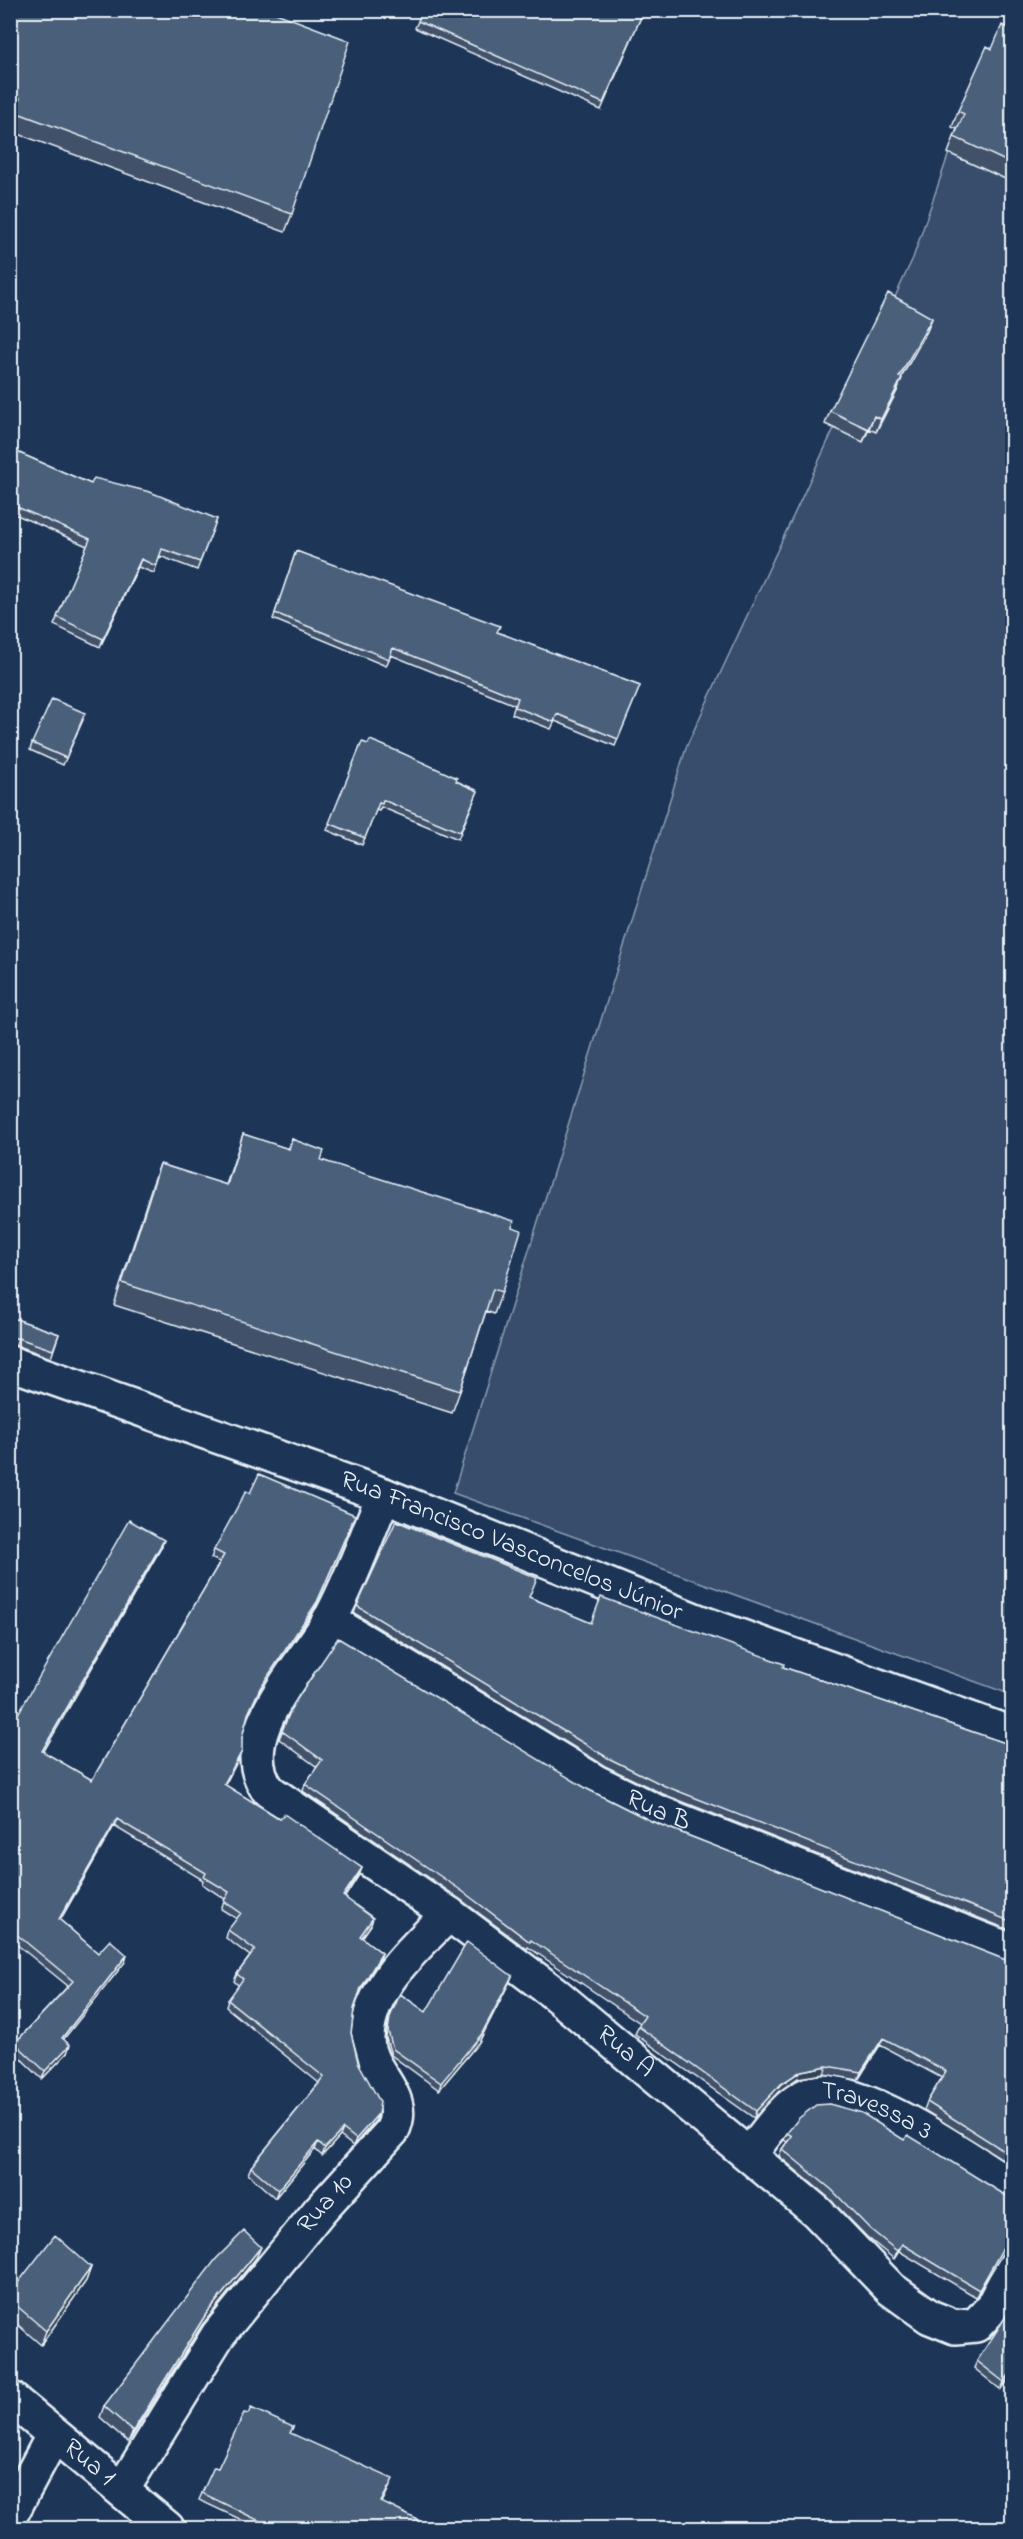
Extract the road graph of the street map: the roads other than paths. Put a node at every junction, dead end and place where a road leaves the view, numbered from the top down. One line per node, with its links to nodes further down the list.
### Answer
1 (10, 1363): 2 (street, Rua Francisco Vasconcelos Júnior)
2 (384, 1495): 3 (street); 4 (street, Rua Francisco Vasconcelos Júnior)
3 (329, 1620): 5 (street, Rua A); 6 (street, Rua B)
4 (1012, 1734)
5 (449, 1914): 7 (street, Rua A); 12 (street, Rua 10)
6 (1012, 1951)
7 (750, 2154): 8 (street, Travessa 3); 9 (street, Rua A)
8 (1012, 2187)
9 (1012, 2269)
10 (10, 2398): 11 (street, Rua 1)
11 (53, 2436): 12 (street, Rua 1); 13 (street)
12 (122, 2490): 14 (street, Rua 1)
13 (10, 2516)
14 (167, 2529)

